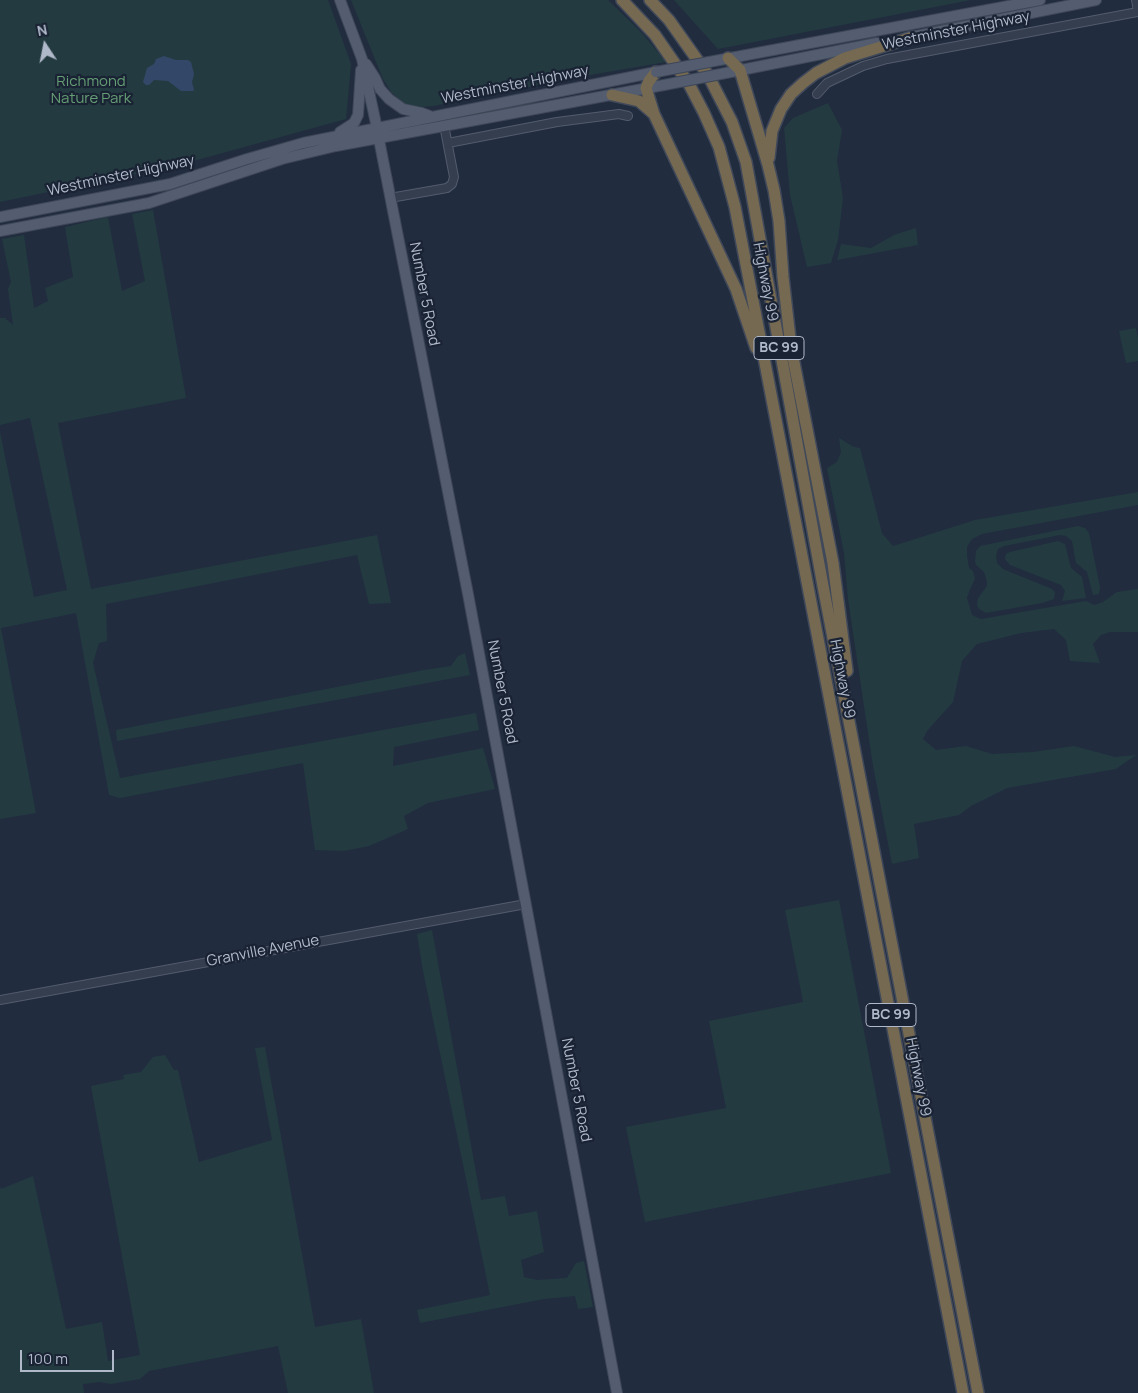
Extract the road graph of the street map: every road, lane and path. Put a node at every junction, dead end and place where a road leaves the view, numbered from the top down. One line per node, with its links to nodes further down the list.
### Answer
1 (340, 0): 9 (main road, Number 5 Road)
2 (622, 0): 27 (highway, Highway 99 / BC 99)
3 (650, 0): 28 (highway, Highway 99 / BC 99)
4 (1040, 0): 10 (main road, Westminster Highway)
5 (1096, 0): 8 (main road, Westminster Highway)
6 (1136, 0): 7 (street)
7 (1138, 12): 14 (street, Westminster Highway)
8 (913, 37): 11 (main road, Westminster Highway); 23 (highway)
9 (362, 59): 18 (main road); 20 (main road, Number 5 Road); 21 (main road)
10 (723, 59): 11 (highway); 12 (main road, Westminster Highway, bridge)
11 (740, 70): 13 (main road, Westminster Highway, bridge); 23 (highway)
12 (656, 72): 13 (highway); 18 (main road, Westminster Highway)
13 (646, 88): 15 (main road, Westminster Highway); 16 (highway)
14 (817, 94)
15 (612, 95): 16 (highway); 19 (main road, Westminster Highway)
16 (654, 114): 27 (highway)
17 (628, 116): 22 (street)
18 (431, 117): 20 (main road, Westminster Highway)
19 (444, 125): 20 (main road, Westminster Highway); 22 (street, Westminster Highway)
20 (378, 133): 21 (main road, Westminster Highway); 24 (main road, Number 5 Road); 26 (main road, Westminster Highway)
21 (334, 136): 25 (main road, Westminster Highway)
22 (448, 143): 24 (street, Westminster Highway)
23 (768, 165): 28 (highway)
24 (390, 198): 29 (main road, Number 5 Road)
25 (0, 217)
26 (0, 231)
27 (767, 370): 32 (highway, Highway 99 / BC 99)
28 (850, 720): 33 (highway, Highway 99 / BC 99)
29 (526, 904): 30 (street, Granville Avenue); 31 (main road, Number 5 Road)
30 (0, 1000)
31 (617, 1393)
32 (963, 1393)
33 (978, 1393)

